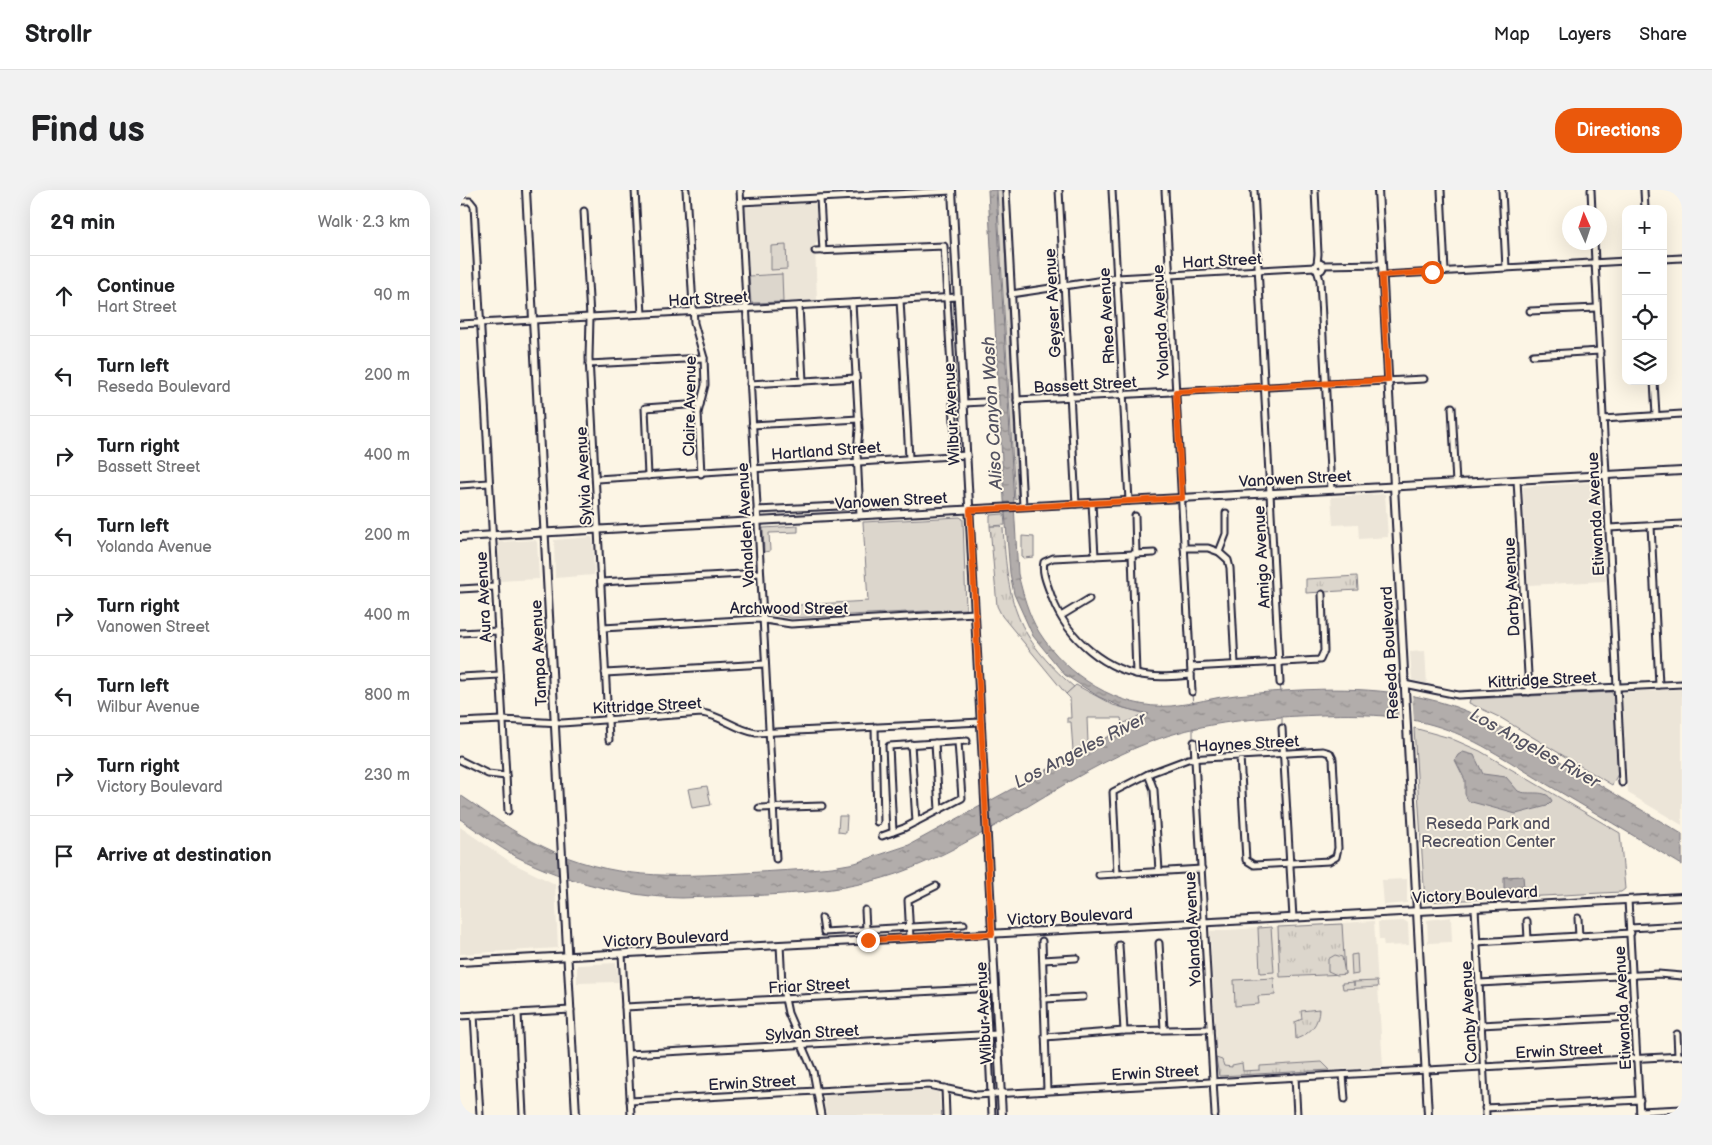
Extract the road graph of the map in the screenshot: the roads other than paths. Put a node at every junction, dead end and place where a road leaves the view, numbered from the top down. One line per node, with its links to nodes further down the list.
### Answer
1 (526, 190): 51 (main road, Tampa Avenue)
2 (635, 190): 49 (street)
3 (686, 190): 47 (street, Claire Avenue)
4 (740, 190): 19 (street, Vanalden Avenue)
5 (952, 190): 17 (street); 41 (main road, Wilbur Avenue)
6 (1006, 190): 39 (street)
7 (1059, 190): 38 (street, Geyser Avenue)
8 (1112, 190): 37 (street, Rhea Avenue)
9 (1165, 190): 35 (street, Yolanda Avenue)
10 (1254, 190): 33 (street, Amigo Avenue)
11 (1315, 190): 31 (street)
12 (1378, 190): 30 (main road, Reseda Boulevard)
13 (1441, 190): 34 (street)
14 (1502, 190): 32 (street)
15 (1591, 190): 20 (street)
16 (1644, 190): 21 (street)
17 (820, 198): 19 (street); 25 (street)
18 (460, 201): 52 (street, Aura Avenue)
19 (740, 202): 45 (street, Vanalden Avenue)
20 (1592, 205)
21 (1645, 205)
22 (584, 211): 50 (street, Sylvia Avenue)
23 (1594, 250): 29 (street, Etiwanda Avenue)
24 (815, 251): 25 (street)
25 (823, 251): 40 (street)
26 (1682, 258): 27 (street)
27 (1667, 259)
28 (1622, 261): 29 (street)
29 (1595, 263): 32 (street); 46 (street, Etiwanda Avenue)
30 (1382, 264): 31 (street, Hart Street); 36 (main road, Reseda Boulevard)
31 (1319, 267): 33 (street, Hart Street); 63 (street)
32 (1506, 268): 34 (street)
33 (1258, 270): 35 (street, Hart Street); 65 (street, Amigo Avenue)
34 (1445, 271): 36 (street)
35 (1169, 275): 37 (street, Hart Street); 66 (street, Yolanda Avenue)
36 (1382, 275): 60 (main road, Reseda Boulevard)
37 (1116, 278): 38 (street, Hart Street); 67 (street, Rhea Avenue)
38 (1064, 287): 39 (street, Hart Street); 68 (street, Geyser Avenue)
39 (1011, 294): 69 (street)
40 (948, 297): 41 (street, Hart Street); 42 (street, Hart Street); 79 (street)
41 (958, 297): 71 (main road, Wilbur Avenue)
42 (900, 300): 43 (street, Hart Street); 81 (street)
43 (852, 303): 44 (street, Hart Street); 58 (street)
44 (799, 306): 45 (street, Hart Street); 61 (street)
45 (746, 308): 47 (street, Hart Street); 62 (street, Vanalden Avenue)
46 (1597, 308): 48 (street); 54 (street, Etiwanda Avenue)
47 (693, 311): 49 (street, Hart Street); 56 (street, Claire Avenue)
48 (1530, 311)
49 (642, 314): 50 (street, Hart Street)
50 (590, 317): 51 (street, Hart Street); 57 (street, Sylvia Avenue)
51 (533, 320): 52 (street, Hart Street); 112 (main road, Tampa Avenue)
52 (480, 323): 53 (street, Hart Street); 90 (street, Aura Avenue)
53 (460, 324)
54 (1600, 351): 55 (street); 76 (street, Etiwanda Avenue)
55 (1533, 355)
56 (704, 358): 57 (street); 72 (street, Claire Avenue)
57 (589, 364): 88 (street, Sylvia Avenue)
58 (856, 378): 61 (street); 77 (street)
59 (1424, 379): 60 (street, Bassett Street)
60 (1388, 380): 63 (street, Bassett Street); 93 (main road, Reseda Boulevard)
61 (803, 381): 62 (street)
62 (750, 384): 78 (street, Vanalden Avenue)
63 (1325, 384): 65 (street, Bassett Street); 94 (street)
64 (1654, 385): 75 (street)
65 (1264, 387): 66 (street, Bassett Street); 95 (street, Amigo Avenue)
66 (1176, 392): 67 (street, Bassett Street); 96 (street, Yolanda Avenue)
67 (1123, 395): 68 (street, Bassett Street); 97 (street, Rhea Avenue)
68 (1070, 397): 69 (street, Bassett Street); 99 (street, Geyser Avenue)
69 (1017, 400): 101 (street)
70 (983, 402): 71 (street)
71 (964, 403): 80 (main road, Wilbur Avenue)
72 (700, 404): 85 (street, Claire Avenue); 87 (street)
73 (1452, 407): 91 (street)
74 (1682, 414): 75 (street)
75 (1656, 416): 76 (street)
76 (1603, 418): 86 (street, Etiwanda Avenue)
77 (858, 419): 78 (street); 82 (street)
78 (752, 425): 83 (street, Vanalden Avenue)
79 (956, 455): 80 (street, Hartland Street); 81 (street, Hartland Street)
80 (967, 455): 103 (main road, Wilbur Avenue)
81 (909, 458): 82 (street, Hartland Street)
82 (857, 460): 83 (street, Hartland Street); 100 (street)
83 (754, 467): 85 (street, Hartland Street); 102 (street, Vanalden Avenue)
84 (1682, 471): 86 (main road, Vanowen Street)
85 (701, 474): 87 (street, Hartland Street)
86 (1606, 475): 89 (main road, Vanowen Street); 110 (street, Etiwanda Avenue)
87 (648, 476): 88 (street, Hartland Street)
88 (597, 479): 111 (street, Sylvia Avenue)
89 (1518, 480): 91 (main road, Vanowen Street); 147 (street, Darby Avenue)
90 (489, 483): 92 (street); 113 (street, Aura Avenue)
91 (1456, 484): 93 (main road, Vanowen Street)
92 (460, 485)
93 (1394, 487): 94 (main road, Vanowen Street); 144 (main road, Reseda Boulevard)
94 (1331, 490): 95 (main road, Vanowen Street)
95 (1270, 493): 96 (main road, Vanowen Street); 132 (street, Amigo Avenue)
96 (1182, 498): 97 (main road, Vanowen Street); 115 (street, Yolanda Avenue)
97 (1129, 501): 98 (main road, Vanowen Street)
98 (1092, 503): 99 (main road, Vanowen Street); 119 (street)
99 (1076, 504): 101 (main road, Vanowen Street)
100 (860, 505): 102 (street); 105 (street)
101 (1019, 507): 103 (main road, Vanowen Street)
102 (757, 510): 107 (street, Vanalden Avenue)
103 (970, 510): 105 (main road, Vanowen Street); 126 (main road, Wilbur Avenue)
104 (1226, 513): 116 (street)
105 (860, 515): 107 (main road, Vanowen Street)
106 (1135, 516): 118 (street)
107 (757, 521): 111 (main road, Vanowen Street); 120 (street, Vanalden Avenue)
108 (1682, 524): 109 (street)
109 (1652, 526): 110 (street); 143 (street)
110 (1609, 528): 145 (street, Etiwanda Avenue)
111 (598, 529): 112 (main road, Vanowen Street); 121 (street, Sylvia Avenue)
112 (545, 532): 113 (main road, Vanowen Street); 151 (main road, Tampa Avenue)
113 (492, 535): 114 (main road, Vanowen Street); 122 (street, Aura Avenue)
114 (460, 537)
115 (1184, 548): 116 (street); 135 (street, Yolanda Avenue)
116 (1219, 552): 134 (street)
117 (1154, 553): 118 (street)
118 (1134, 554): 119 (street); 137 (street)
119 (1095, 556): 127 (street)
120 (760, 573): 121 (street); 128 (street, Vanalden Avenue)
121 (601, 582): 129 (street, Sylvia Avenue)
122 (496, 587): 123 (street); 130 (street, Aura Avenue)
123 (460, 589)
124 (1322, 594): 132 (street)
125 (1089, 599): 127 (street)
126 (975, 614): 128 (street, Archwood Street); 152 (main road, Wilbur Avenue)
127 (1061, 616): 137 (street)
128 (762, 619): 129 (street, Archwood Street); 133 (street, Vanalden Avenue)
129 (603, 628): 136 (street, Sylvia Avenue)
130 (498, 631): 131 (street); 138 (street, Aura Avenue)
131 (460, 634)
132 (1279, 662): 134 (street); 141 (street, Amigo Avenue)
133 (765, 664): 136 (street); 155 (street, Vanalden Avenue)
134 (1235, 664): 135 (street)
135 (1191, 667): 139 (street, Yolanda Avenue)
136 (606, 673): 148 (street, Sylvia Avenue)
137 (1136, 674): 139 (street)
138 (500, 675): 140 (street); 149 (street, Aura Avenue)
139 (1191, 675): 146 (street, Yolanda Avenue)
140 (460, 678)
141 (1280, 683)
142 (1682, 684): 143 (street, Kittridge Street)
143 (1659, 685): 145 (street, Kittridge Street)
144 (1404, 686): 147 (street, Kittridge Street); 189 (main road, Reseda Boulevard)
145 (1617, 687): 147 (street, Kittridge Street); 168 (street, Etiwanda Avenue)
146 (1192, 692)
147 (1529, 692)
148 (608, 719): 151 (street, Kittridge Street); 155 (street, Kittridge Street); 156 (street, Sylvia Avenue)
149 (502, 720): 150 (street, Kittridge Street); 151 (street, Kittridge Street); 167 (street, Aura Avenue)
150 (460, 722)
151 (555, 722): 210 (main road, Tampa Avenue)
152 (981, 722): 153 (street, Kittridge Street); 200 (main road, Wilbur Avenue)
153 (875, 727): 155 (street, Kittridge Street); 174 (street)
154 (1282, 728): 162 (street)
155 (769, 733): 170 (street, Vanalden Avenue)
156 (609, 740)
157 (967, 741): 158 (street)
158 (958, 742): 160 (street); 172 (street)
159 (1194, 742): 164 (street, Yolanda Avenue)
160 (935, 743): 161 (street); 172 (street)
161 (911, 744): 175 (street); 176 (street)
162 (1284, 753): 163 (street, Haynes Street); 179 (street); 179 (street, Haynes Street)
163 (1240, 756): 164 (street, Haynes Street); 179 (street)
164 (1196, 758): 166 (street, Haynes Street); 180 (street, Yolanda Avenue)
165 (460, 760): 167 (street)
166 (1148, 774): 181 (street); 182 (street, Haynes Street)
167 (506, 776): 173 (street, Aura Avenue)
168 (1622, 783)
169 (822, 806): 170 (street)
170 (773, 807): 171 (street); 178 (street, Vanalden Avenue)
171 (759, 808)
172 (939, 810): 175 (street)
173 (508, 811)
174 (877, 822)
175 (916, 822): 176 (street)
176 (892, 832): 177 (street)
177 (882, 836)
178 (776, 859)
179 (1290, 862): 191 (street)
180 (1202, 869): 181 (street); 194 (street, Yolanda Avenue)
181 (1159, 872): 182 (street)
182 (1117, 874): 183 (street)
183 (1099, 875)
184 (936, 886): 197 (street)
185 (1682, 897): 186 (main road, Victory Boulevard)
186 (1628, 900): 187 (main road, Victory Boulevard); 199 (street, Etiwanda Avenue)
187 (1475, 908): 189 (main road, Victory Boulevard); 205 (street, Canby Avenue)
188 (865, 910): 198 (street)
189 (1416, 911): 191 (main road, Victory Boulevard); 241 (main road, Reseda Boulevard)
190 (822, 918): 198 (street)
191 (1293, 918): 194 (main road, Victory Boulevard)
192 (1578, 918): 201 (street)
193 (1527, 920): 203 (street)
194 (1204, 922): 200 (main road, Victory Boulevard); 229 (street, Yolanda Avenue)
195 (964, 924): 197 (street)
196 (1682, 925): 199 (street)
197 (910, 927): 198 (street); 202 (street)
198 (866, 929)
199 (1630, 931): 201 (street); 214 (street, Etiwanda Avenue)
200 (992, 934): 202 (main road, Victory Boulevard); 217 (main road, Wilbur Avenue)
201 (1579, 936): 203 (street)
202 (910, 938): 207 (main road, Victory Boulevard)
203 (1528, 939): 205 (street)
204 (1042, 941): 212 (street)
205 (1476, 942): 216 (street, Canby Avenue)
206 (1159, 943): 230 (street)
207 (780, 945): 209 (main road, Victory Boulevard); 220 (street)
208 (1119, 945): 231 (street)
209 (622, 954): 210 (main road, Victory Boulevard); 222 (street)
210 (568, 956): 213 (main road, Victory Boulevard); 223 (main road, Tampa Avenue)
211 (1076, 958): 212 (street)
212 (1043, 960): 221 (street)
213 (460, 962)
214 (1633, 975): 215 (street); 216 (street); 227 (street, Etiwanda Avenue)
215 (1682, 976)
216 (1478, 984): 228 (street, Canby Avenue)
217 (995, 988): 218 (street, Friar Street); 232 (main road, Wilbur Avenue)
218 (986, 989): 220 (street, Friar Street); 234 (street, Wilbur Avenue)
219 (1083, 997): 221 (street)
220 (784, 999): 222 (street, Friar Street); 236 (street)
221 (1044, 999): 235 (street)
222 (625, 1007): 237 (street)
223 (571, 1010): 224 (street); 258 (main road, Tampa Avenue)
224 (518, 1013): 226 (street); 257 (street)
225 (460, 1016): 226 (street)
226 (474, 1016): 256 (street)
227 (1635, 1017): 228 (street); 239 (street, Etiwanda Avenue)
228 (1481, 1025): 240 (street, Canby Avenue)
229 (1210, 1028): 230 (street); 244 (street, Yolanda Avenue)
230 (1164, 1029): 231 (street)
231 (1124, 1031): 235 (street)
232 (998, 1034): 234 (street, Sylvan Street); 248 (main road, Wilbur Avenue)
233 (1677, 1034): 238 (street)
234 (987, 1035): 236 (street, Sylvan Street); 249 (street, Wilbur Avenue)
235 (1045, 1037): 247 (street)
236 (802, 1045): 237 (street, Sylvan Street); 246 (street)
237 (628, 1054): 252 (street)
238 (1680, 1056): 239 (street, Erwin Street)
239 (1637, 1059): 240 (street, Erwin Street); 251 (street, Etiwanda Avenue)
240 (1483, 1067): 241 (street, Erwin Street); 253 (street, Canby Avenue)
241 (1425, 1070): 242 (street, Erwin Street); 266 (main road, Reseda Boulevard)
242 (1343, 1075): 243 (street, Erwin Street); 250 (street)
243 (1294, 1077): 244 (street, Erwin Street); 265 (street)
244 (1213, 1082): 247 (street, Erwin Street); 264 (street, Yolanda Avenue)
245 (945, 1088): 246 (street, Erwin Street); 249 (street, Erwin Street); 261 (street)
246 (818, 1090): 252 (street, Erwin Street); 260 (street)
247 (1047, 1090): 248 (street, Erwin Street)
248 (1001, 1093): 249 (street, Erwin Street); 263 (main road, Wilbur Avenue)
249 (991, 1094): 262 (street, Wilbur Avenue)
250 (1345, 1099)
251 (1640, 1100): 253 (street); 255 (street, Etiwanda Avenue)
252 (630, 1101): 259 (street)
253 (1486, 1108): 267 (street, Canby Avenue)
254 (1682, 1109): 255 (street)
255 (1640, 1113)
256 (480, 1115)
257 (523, 1115)
258 (576, 1115)
259 (631, 1115)
260 (821, 1115)
261 (946, 1115)
262 (992, 1115)
263 (1002, 1115)
264 (1215, 1115)
265 (1297, 1115)
266 (1428, 1115)
267 (1486, 1115)

